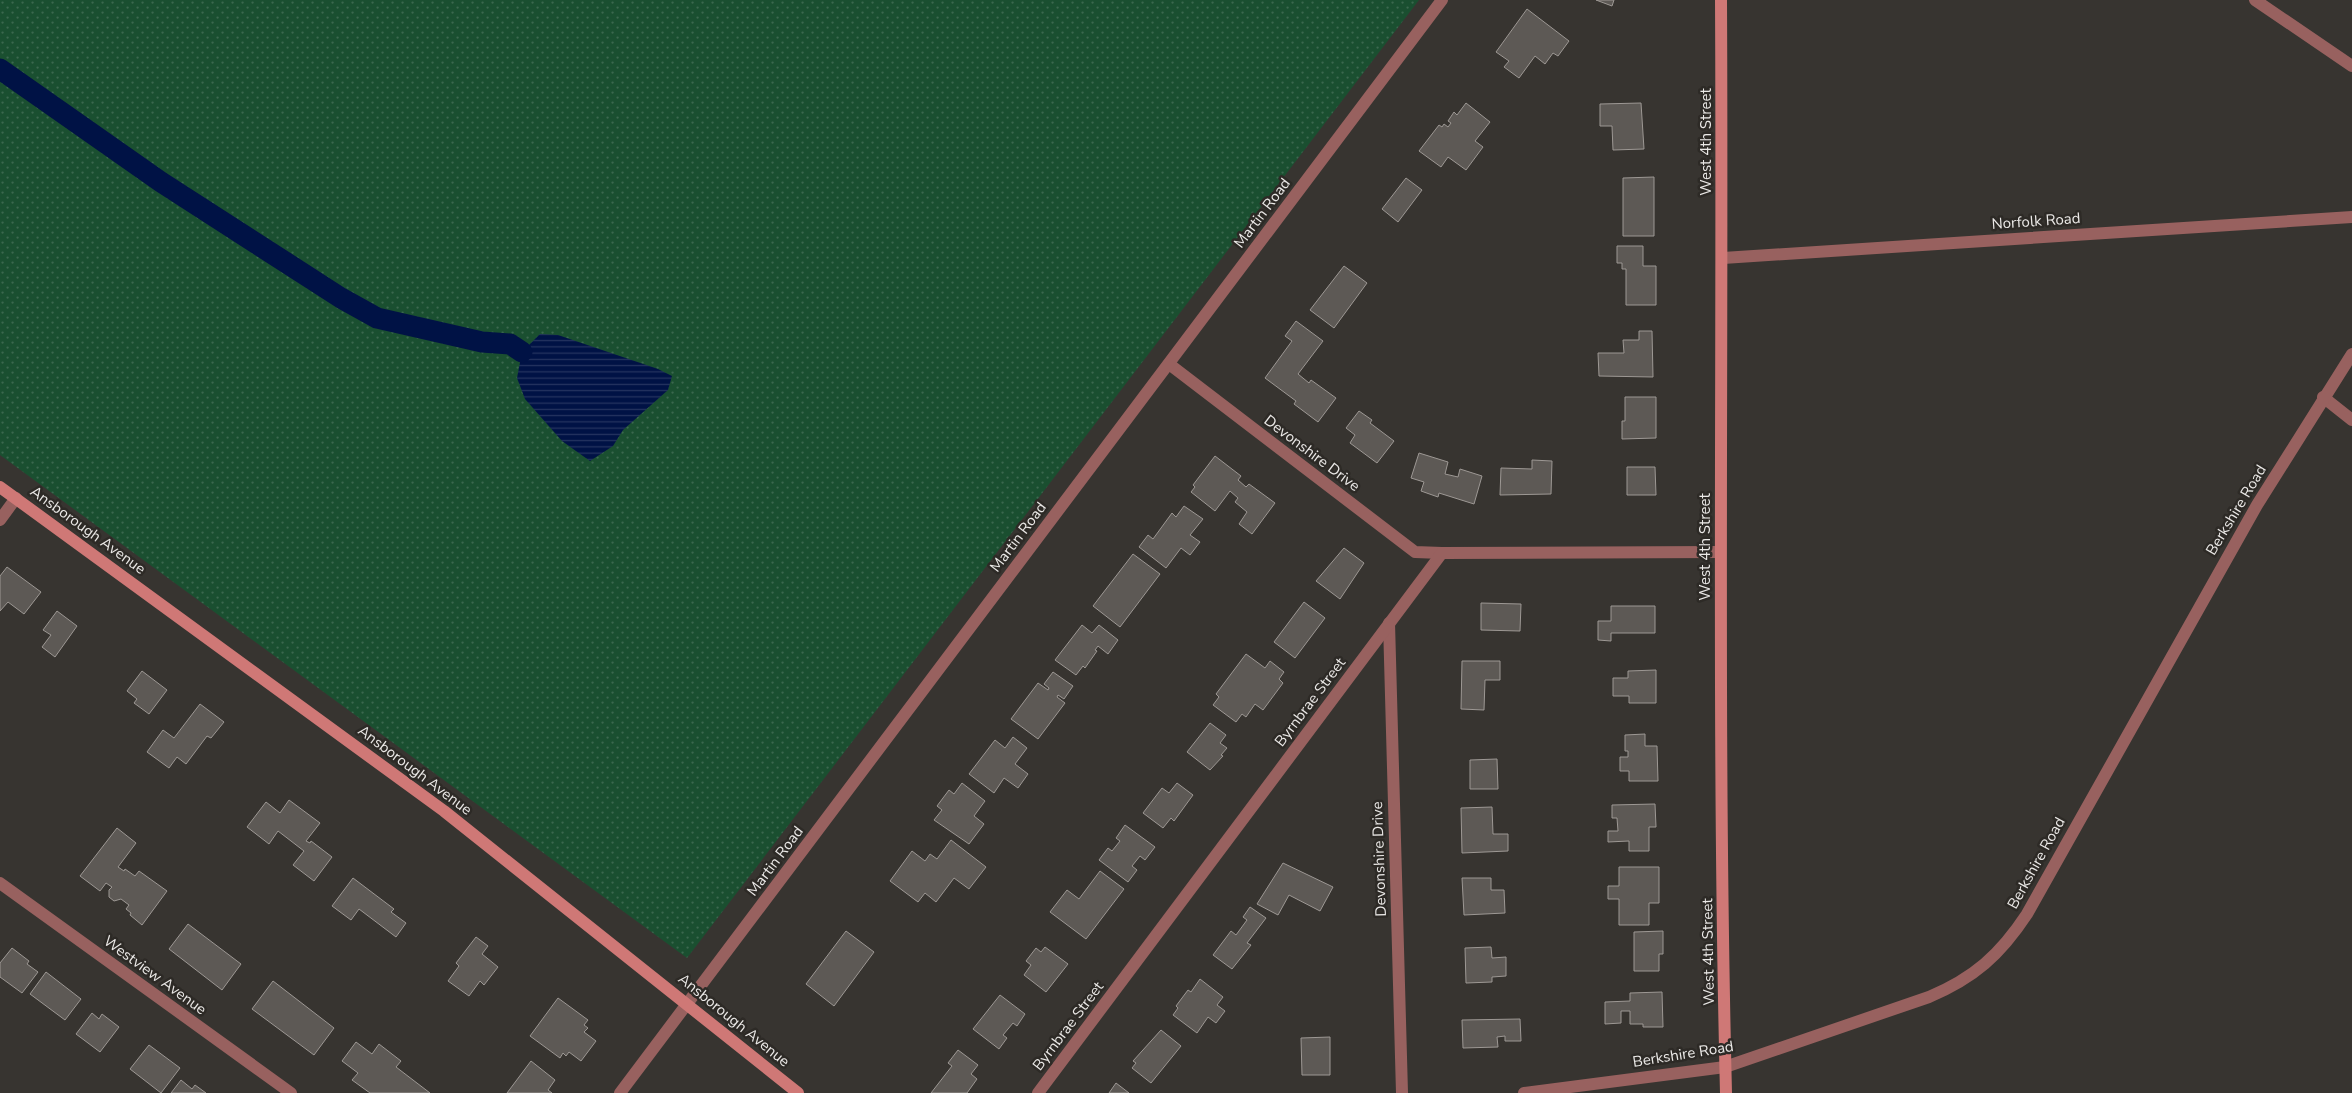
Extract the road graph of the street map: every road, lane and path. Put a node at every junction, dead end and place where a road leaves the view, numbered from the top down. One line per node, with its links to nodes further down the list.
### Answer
1 (1442, 0): 8 (street, Martin Road)
2 (1721, 0): 6 (main road, West 4th Street)
3 (2255, 0): 4 (street)
4 (2352, 66)
5 (2352, 217): 6 (street, Norfolk Road)
6 (1723, 258): 14 (main road, West 4th Street)
7 (2352, 354): 9 (street, Berkshire Road)
8 (1168, 364): 15 (street, Devonshire Drive); 18 (street, Martin Road)
9 (2323, 398): 10 (street); 19 (street, Berkshire Road)
10 (2352, 420)
11 (0, 487): 12 (main road, Ansborough Avenue)
12 (16, 498): 13 (street); 18 (main road, Ansborough Avenue)
13 (0, 520)
14 (1720, 552): 15 (street); 19 (main road, West 4th Street)
15 (1442, 553): 16 (street, Byrnbrae Street)
16 (1389, 623): 23 (street, Byrnbrae Street); 24 (street, Devonshire Drive)
17 (0, 883): 20 (street, Westview Avenue)
18 (688, 1003): 21 (street, Martin Road); 22 (main road, Ansborough Avenue)
19 (1725, 1067): 25 (street, Berkshire Road); 26 (main road, West 4th Street)
20 (291, 1093)
21 (620, 1093)
22 (798, 1093)
23 (1038, 1093)
24 (1402, 1093)
25 (1524, 1093)
26 (1726, 1093)

